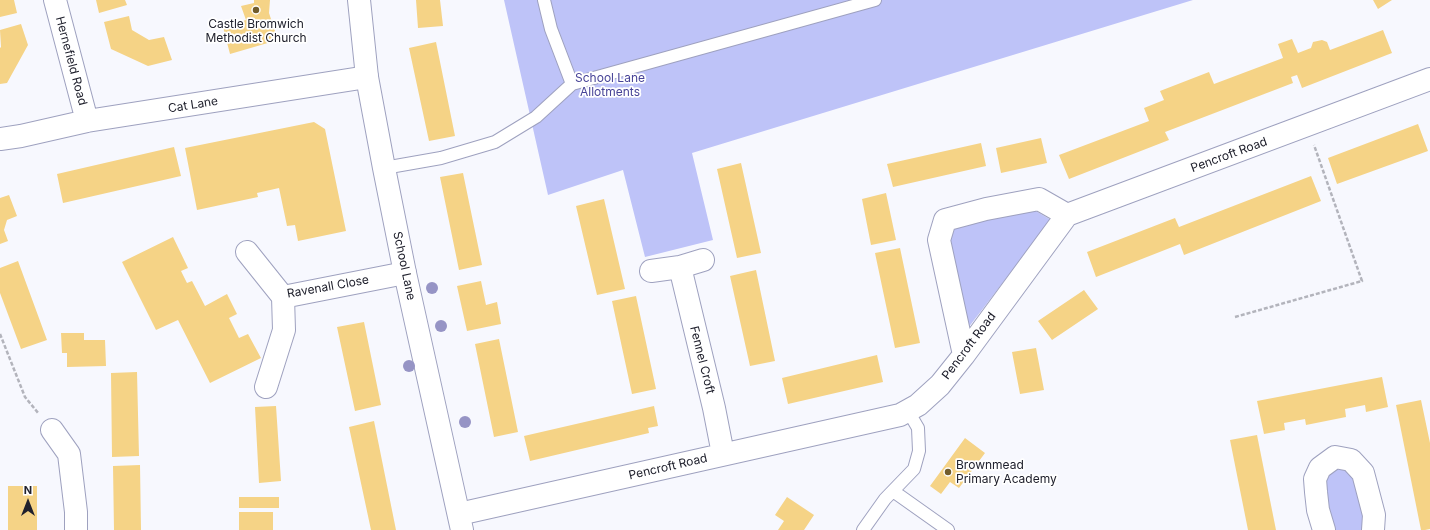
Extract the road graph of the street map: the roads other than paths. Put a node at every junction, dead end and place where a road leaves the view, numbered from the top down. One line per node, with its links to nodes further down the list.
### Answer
1 (54, 0): 8 (street, Hernefield Road)
2 (359, 0): 5 (street, School Lane)
3 (544, 0): 7 (lane)
4 (875, 0): 7 (lane)
5 (367, 77): 8 (street, Cat Lane); 11 (street, School Lane)
6 (1430, 79): 12 (street, Pencroft Road)
7 (572, 84): 11 (lane)
8 (87, 121): 9 (street, Cat Lane)
9 (10, 137): 10 (street, Cat Lane)
10 (0, 148)
11 (384, 168): 17 (street, School Lane)
12 (1068, 215): 19 (street, Pencroft Road); 19 (street)
13 (247, 252): 18 (street, Ravenall Close)
14 (702, 260): 15 (street)
15 (680, 267): 16 (street); 23 (street, Fennel Croft)
16 (651, 271)
17 (405, 274): 18 (street, Ravenall Close); 25 (street, School Lane)
18 (283, 297): 20 (street)
19 (964, 355): 21 (street, Pencroft Road)
20 (266, 388)
21 (908, 410): 23 (street, Pencroft Road); 24 (lane)
22 (52, 430): 26 (street)
23 (723, 454): 25 (street, Pencroft Road)
24 (893, 491): 27 (lane); 28 (lane)
25 (460, 522)
26 (76, 530)
27 (863, 530)
28 (948, 530)
29 (1324, 530): 30 (street)
30 (1373, 530)

